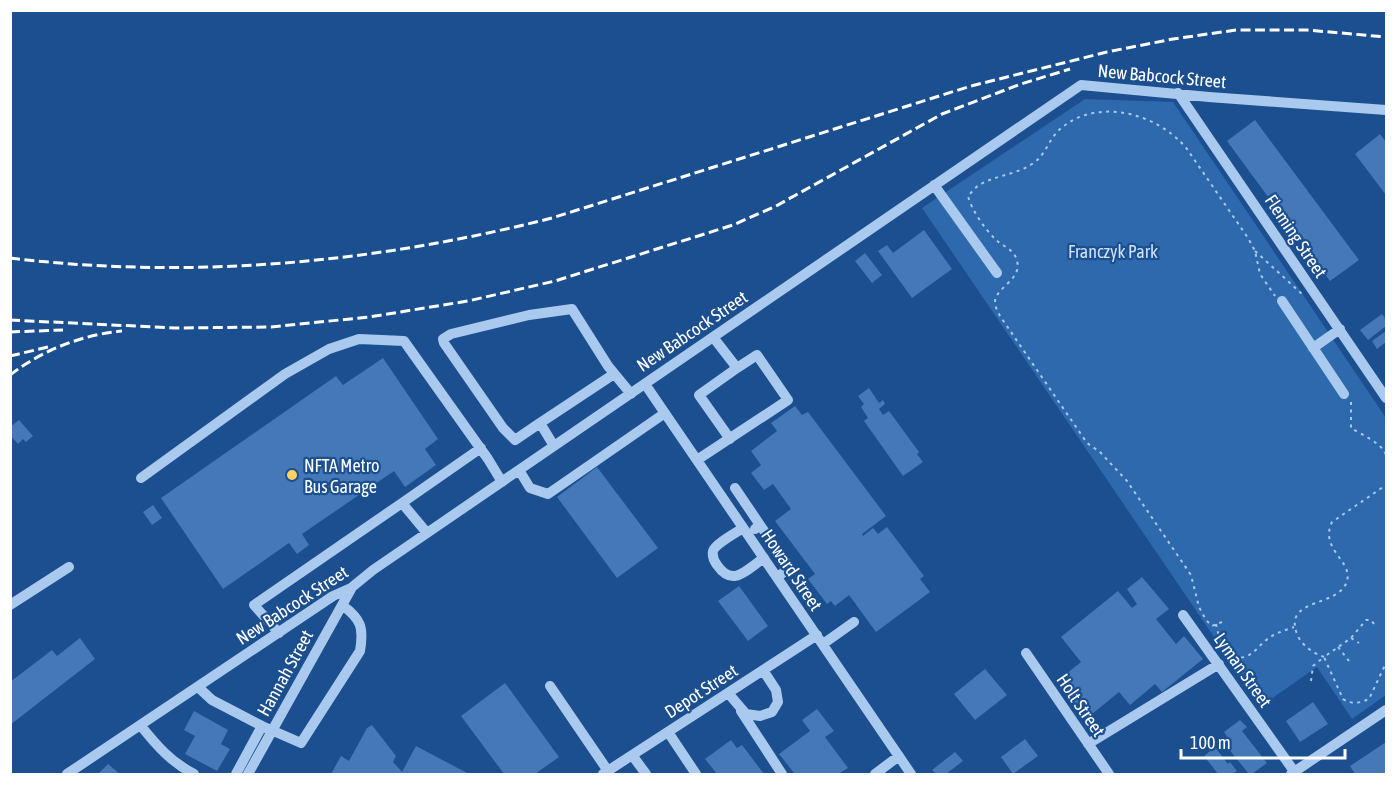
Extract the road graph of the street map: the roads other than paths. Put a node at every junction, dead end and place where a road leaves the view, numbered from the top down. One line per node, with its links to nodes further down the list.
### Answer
1 (1178, 93): 2 (street, New Babcock Street); 3 (street, New Babcock Street); 6 (street, Fleming Street)
2 (1386, 110)
3 (934, 185): 4 (street); 7 (street, New Babcock Street)
4 (997, 273)
5 (1282, 301): 8 (street)
6 (1340, 329): 8 (street); 14 (street, Fleming Street)
7 (713, 337): 9 (street); 11 (street, New Babcock Street)
8 (1313, 348): 13 (street)
9 (737, 368): 17 (street); 17 (street)
10 (614, 374): 12 (street); 16 (street); 16 (street)
11 (645, 384): 12 (street, New Babcock Street); 15 (street, Howard Street)
12 (631, 394): 18 (street, New Babcock Street)
13 (1344, 394)
14 (1386, 398)
15 (665, 413): 20 (street, Howard Street); 21 (street)
16 (540, 423): 18 (street)
17 (730, 439): 20 (street)
18 (554, 446): 21 (street, New Babcock Street)
19 (481, 448): 22 (street); 23 (street); 25 (street)
20 (697, 460): 27 (street, Howard Street)
21 (519, 470): 23 (street, New Babcock Street)
22 (141, 478)
23 (502, 482): 28 (street, New Babcock Street)
24 (735, 488): 26 (street)
25 (402, 503): 28 (street); 37 (street)
26 (760, 525): 27 (street); 31 (street)
27 (745, 531): 29 (street, Howard Street); 29 (street)
28 (427, 533): 32 (street, New Babcock Street)
29 (764, 558): 31 (street, Howard Street)
30 (69, 567): 33 (street)
31 (777, 577): 38 (street, Howard Street)
32 (351, 588): 34 (street, Hannah Street); 37 (street, New Babcock Street)
33 (10, 605)
34 (342, 605): 48 (street, Hannah Street); 48 (street)
35 (1183, 615): 40 (street, Lyman Street)
36 (854, 622): 38 (street, Depot Street)
37 (279, 633): 43 (street, New Babcock Street)
38 (820, 640): 41 (street, Depot Street); 52 (street, Howard Street)
39 (1026, 653): 50 (street, Holt Street)
40 (1219, 664): 50 (street); 64 (street, Lyman Street)
41 (763, 670): 44 (street, Depot Street); 45 (street)
42 (550, 686): 53 (street)
43 (198, 687): 47 (street, New Babcock Street); 48 (street)
44 (728, 693): 45 (street); 49 (street, Depot Street)
45 (740, 708): 60 (street)
46 (1386, 710): 64 (street)
47 (141, 726): 54 (street, New Babcock Street); 55 (street)
48 (267, 728): 56 (street); 57 (street, Hannah Street)
49 (668, 732): 51 (street, Depot Street); 59 (street)
50 (1088, 744): 63 (street, Holt Street)
51 (632, 755): 53 (street, Depot Street); 58 (street)
52 (899, 756): 61 (street); 62 (street, Howard Street)
53 (606, 773)
54 (68, 774)
55 (194, 774)
56 (236, 774)
57 (248, 774)
58 (646, 774)
59 (696, 774)
60 (782, 774)
61 (875, 774)
62 (911, 774)
63 (1109, 774)
64 (1293, 774)

